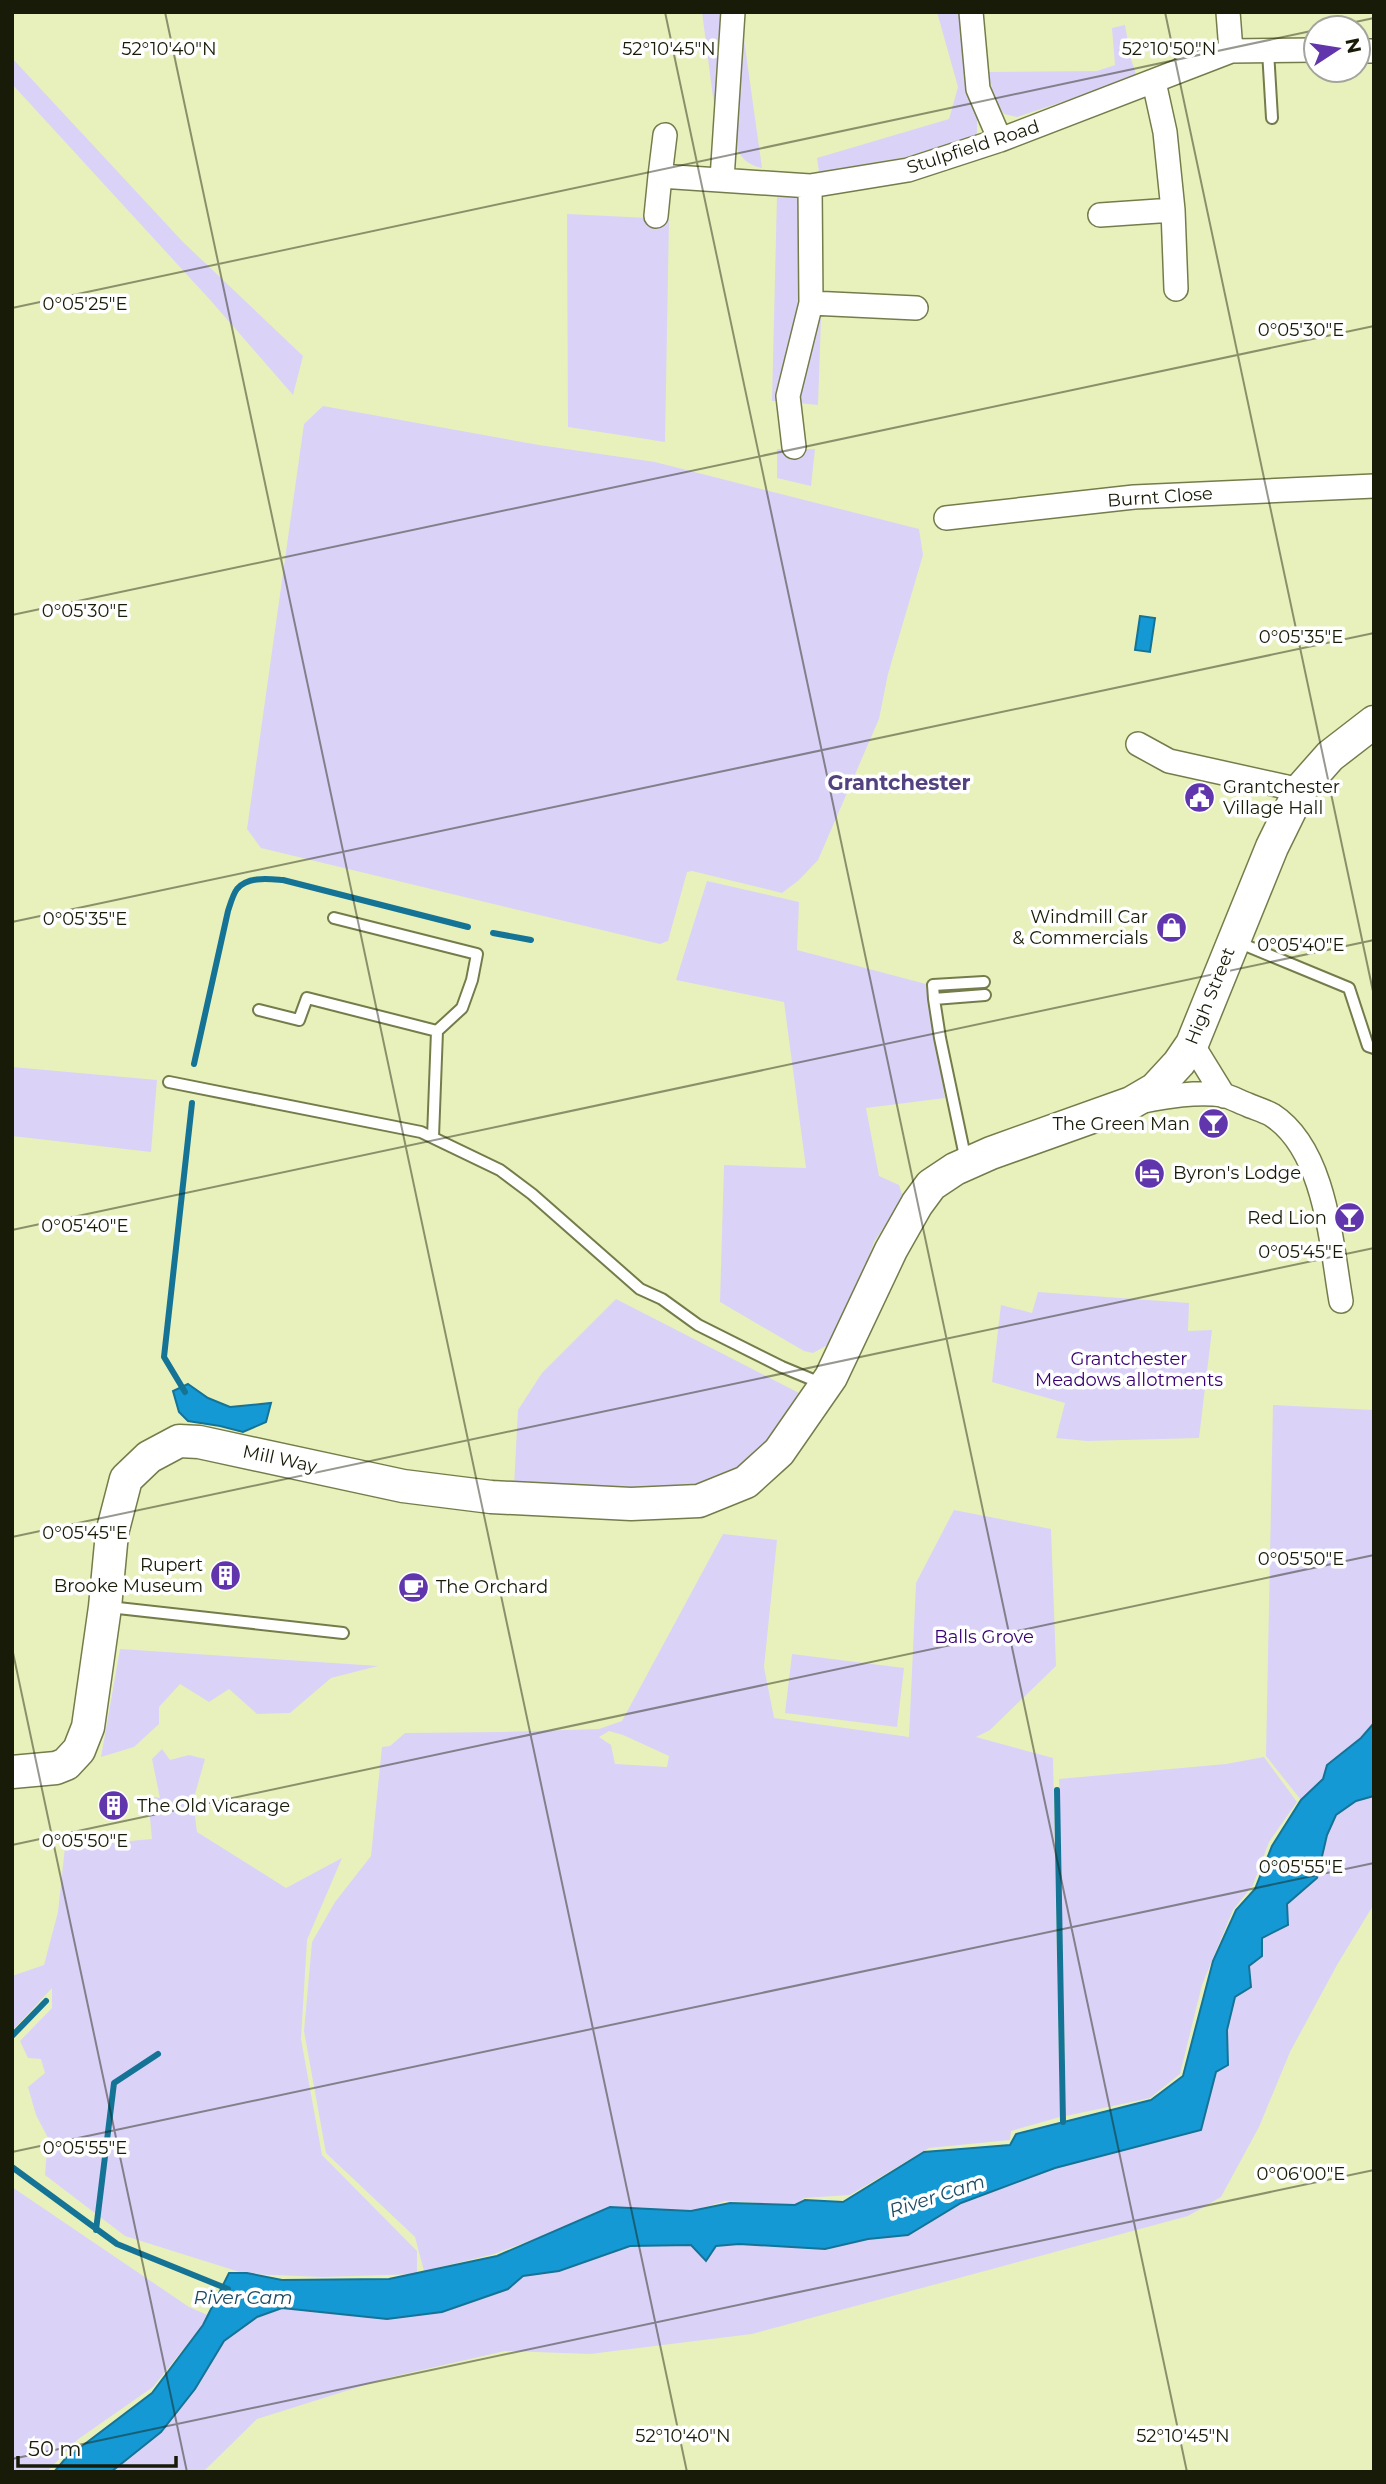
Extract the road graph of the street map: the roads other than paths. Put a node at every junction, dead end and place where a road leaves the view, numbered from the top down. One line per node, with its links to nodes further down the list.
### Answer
1 (733, 12): 12 (street)
2 (971, 12): 10 (street)
3 (1228, 12): 5 (street)
4 (1302, 50): 6 (street, Stulpfield Road)
5 (1231, 51): 6 (street, Stulpfield Road); 7 (street, Stulpfield Road)
6 (1268, 51): 8 (lane)
7 (1154, 82): 10 (street, Stulpfield Road); 14 (street)
8 (1272, 118)
9 (665, 135): 11 (street)
10 (1000, 140): 13 (street, Stulpfield Road)
11 (660, 176): 12 (street, Stulpfield Road); 16 (street)
12 (722, 179): 13 (street, Stulpfield Road)
13 (810, 186): 18 (street)
14 (1173, 210): 15 (street); 17 (street)
15 (1100, 215)
16 (656, 216)
17 (1176, 289)
18 (811, 303): 19 (street); 20 (street)
19 (916, 308)
20 (794, 447)
21 (1374, 486): 22 (street, Burnt Close)
22 (946, 518)
23 (1374, 722): 25 (street, High Street)
24 (1138, 744): 25 (street)
25 (1300, 790): 27 (street, High Street)
26 (334, 918): 32 (lane)
27 (1233, 940): 33 (street, High Street); 34 (lane)
28 (984, 982): 30 (lane)
29 (985, 995): 30 (lane)
30 (934, 999): 39 (lane)
31 (259, 1010): 32 (lane)
32 (437, 1031): 38 (lane)
33 (1192, 1044): 36 (street); 37 (street, High Street)
34 (1374, 1048)
35 (169, 1082): 38 (lane)
36 (1224, 1096): 37 (street); 40 (street)
37 (1131, 1103): 39 (street, High Street)
38 (433, 1137): 41 (lane)
39 (966, 1164): 41 (street, High Street)
40 (1341, 1301)
41 (825, 1385): 42 (street, High Street)
42 (779, 1452): 43 (street, Mill Way)
43 (105, 1607): 44 (lane); 45 (street, Mill Way)
44 (343, 1633)
45 (12, 1772)

